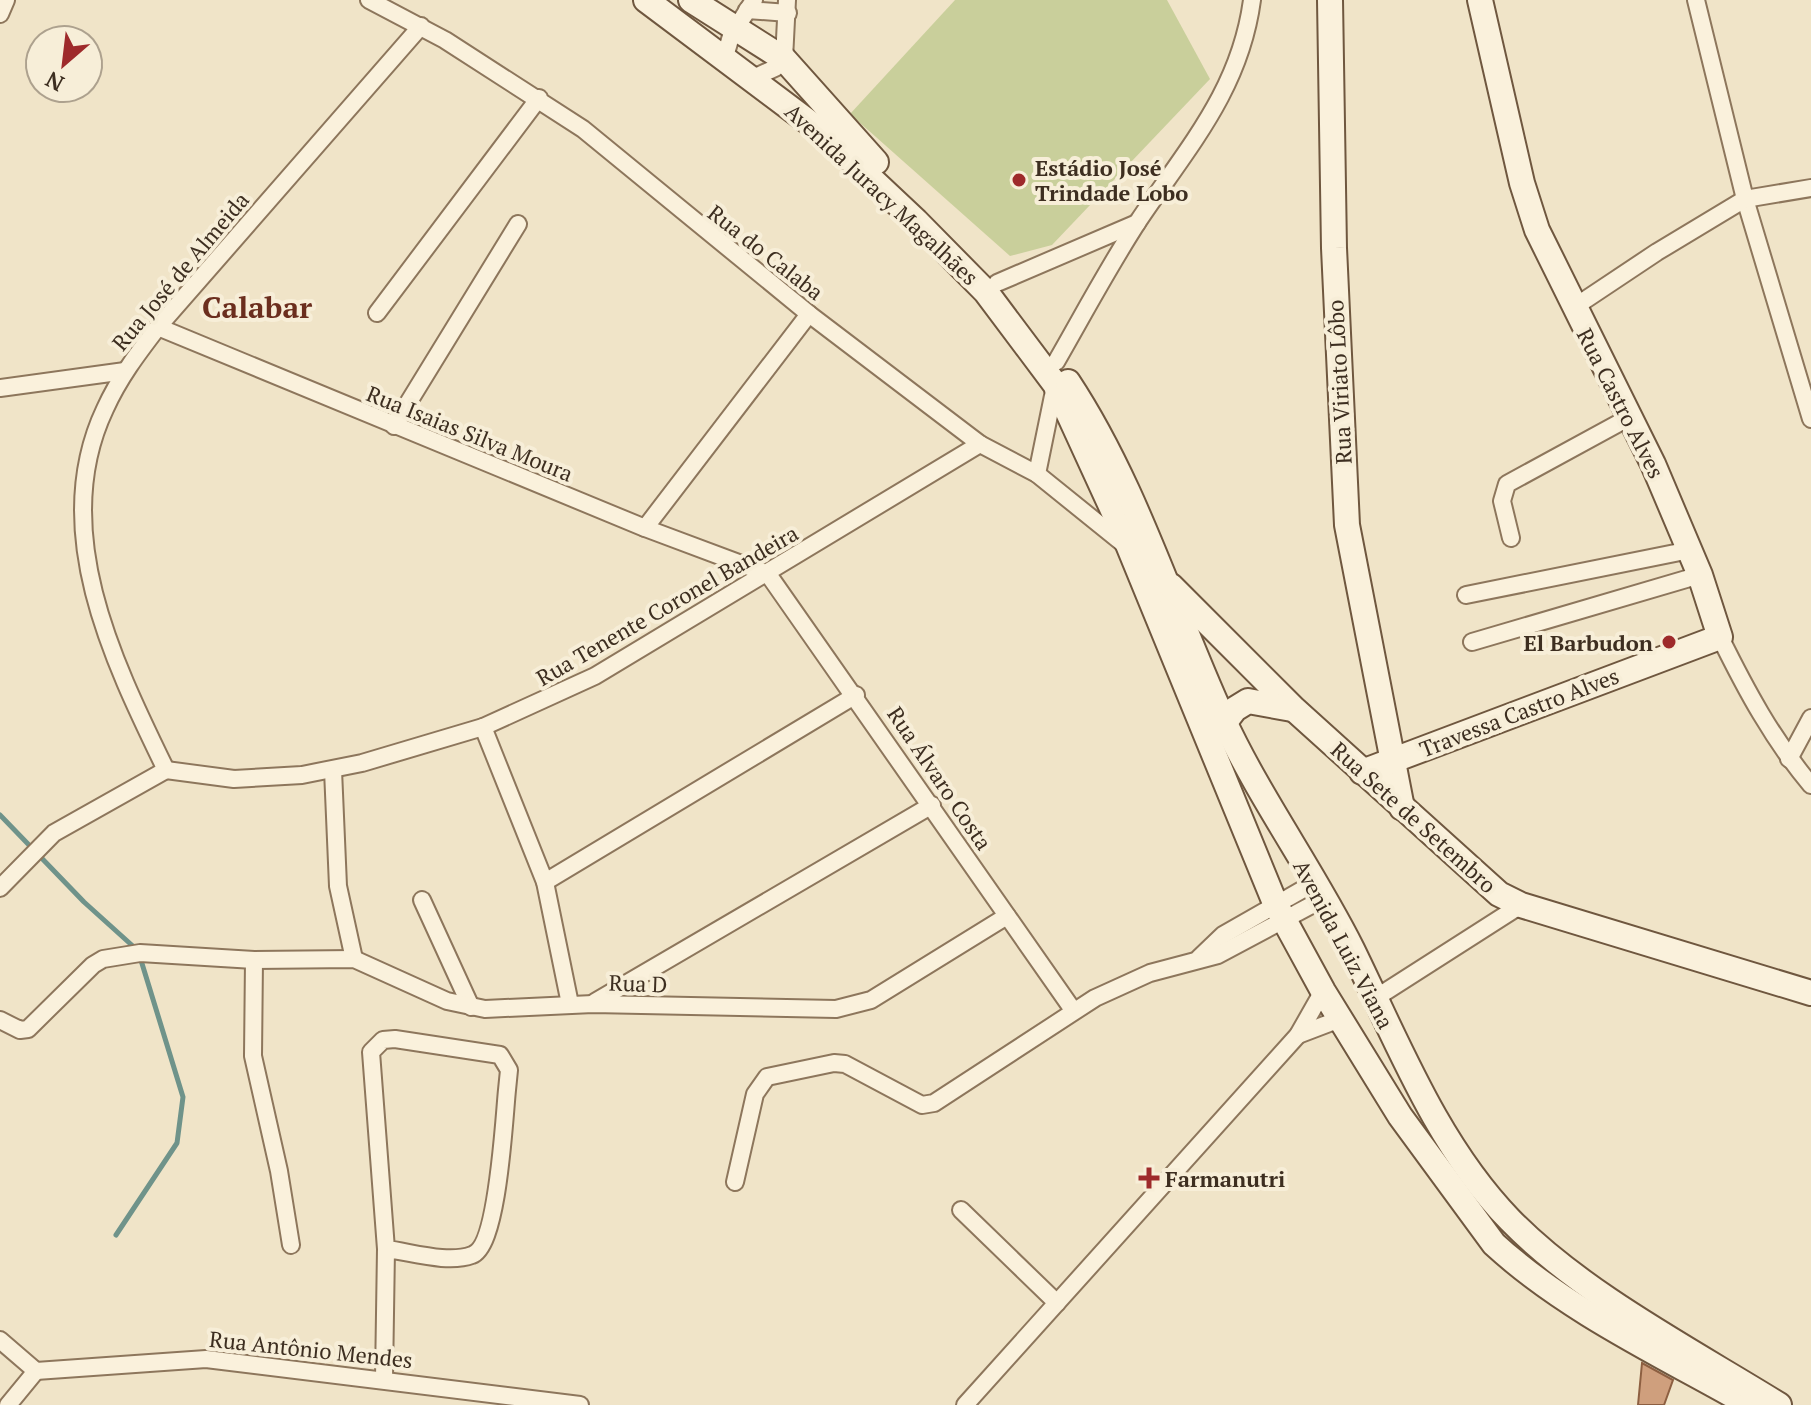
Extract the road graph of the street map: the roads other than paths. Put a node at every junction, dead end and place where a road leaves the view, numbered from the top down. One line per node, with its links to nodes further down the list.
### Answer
1 (6, 0): 11 (street)
2 (369, 0): 12 (street, Rua do Calaba)
3 (646, 0): 14 (main road, Avenida Juracy Magalhães)
4 (691, 0): 10 (main road, Avenida Juracy Magalhães)
5 (1252, 0): 19 (street)
6 (1330, 0): 50 (main road, Rua Viriato Lôbo)
7 (1480, 0): 22 (main road, Rua Castro Alves)
8 (1696, 0): 18 (street)
9 (788, 6): 10 (street); 13 (street)
10 (746, 13): 13 (main road, Avenida Juracy Magalhães); 14 (street)
11 (0, 14)
12 (421, 26): 16 (street, Rua do Calaba); 25 (street, Rua José de Almeida)
13 (784, 59): 15 (street); 21 (main road, Avenida Juracy Magalhães)
14 (724, 60): 15 (main road, Avenida Juracy Magalhães)
15 (751, 79): 27 (main road, Avenida Juracy Magalhães)
16 (539, 98): 23 (street); 24 (street, Rua do Calaba)
17 (1811, 188): 18 (street)
18 (1745, 199): 22 (street); 30 (street)
19 (1137, 223): 21 (street); 27 (street)
20 (518, 224): 31 (street)
21 (997, 283): 27 (main road, Avenida Juracy Magalhães)
22 (1573, 308): 29 (main road, Rua Castro Alves)
23 (377, 313)
24 (809, 314): 32 (street, Rua do Calaba); 34 (street)
25 (158, 327): 26 (street, Rua José de Almeida); 31 (street, Rua Isaias Silva Moura)
26 (125, 371): 28 (street); 51 (street, Rua José de Almeida)
27 (1056, 373): 33 (street); 36 (main road, Avenida Luiz Viana); 40 (main road, Avenida Luiz Viana)
28 (0, 388)
29 (1630, 417): 35 (street); 37 (main road, Rua Castro Alves)
30 (1811, 419)
31 (394, 426): 34 (street, Rua Isaias Silva Moura)
32 (980, 444): 33 (street, Rua do Calaba); 38 (street, Rua Tenente Coronel Bandeira)
33 (1037, 474): 36 (street, Rua do Calaba)
34 (645, 528): 38 (street, Rua Isaias Silva Moura)
35 (1511, 538)
36 (1129, 548): 62 (main road, Avenida Luiz Viana)
37 (1690, 550): 39 (main road, Rua Castro Alves); 41 (street)
38 (768, 574): 44 (street, Rua Álvaro Costa); 48 (street, Rua Tenente Coronel Bandeira)
39 (1700, 575): 42 (main road, Rua Castro Alves); 43 (street)
40 (1164, 578): 45 (main road, Rua Sete de Setembro); 47 (main road, Avenida Luiz Viana)
41 (1466, 595)
42 (1720, 637): 49 (street, Rua Castro Alves); 50 (main road, Travessa Castro Alves)
43 (1472, 642)
44 (856, 695): 55 (street, Rua Álvaro Costa); 57 (street)
45 (1294, 709): 47 (main road); 53 (main road, Rua Sete de Setembro)
46 (1811, 718): 49 (street)
47 (1225, 722): 59 (main road, Avenida Luiz Viana)
48 (483, 727): 52 (street, Rua Tenente Coronel Bandeira); 57 (street)
49 (1789, 759): 54 (street, Rua Castro Alves)
50 (1392, 760): 53 (main road, Travessa Castro Alves); 56 (main road, Rua Viriato Lôbo)
51 (166, 770): 52 (street, Rua Tenente Coronel Bandeira); 58 (street)
52 (333, 770): 64 (street)
53 (1362, 772): 56 (main road, Rua Sete de Setembro)
54 (1811, 785)
55 (932, 805): 63 (street, Rua Álvaro Costa); 70 (street)
56 (1402, 808): 61 (main road, Rua Sete de Setembro)
57 (545, 882): 69 (street)
58 (0, 888)
59 (1319, 891): 62 (street); 68 (main road, Avenida Luiz Viana)
60 (422, 900): 71 (street)
61 (1521, 905): 67 (main road, Rua Sete de Setembro); 68 (street)
62 (1279, 910): 66 (main road, Avenida Luiz Viana); 72 (street)
63 (1007, 916): 70 (street, Rua D); 72 (street, Rua Álvaro Costa)
64 (354, 959): 65 (street, Rua D); 71 (street, Rua D)
65 (254, 960): 74 (street, Rua D); 79 (street)
66 (1323, 991): 73 (main road, Avenida Luiz Viana); 75 (street)
67 (1811, 993)
68 (1374, 999): 78 (main road, Avenida Luiz Viana)
69 (570, 1004): 70 (street, Rua D); 71 (street, Rua D)
70 (593, 1004)
71 (471, 1007)
72 (1073, 1010): 76 (street)
73 (1340, 1019): 75 (street); 81 (main road, Avenida Luiz Viana)
74 (0, 1020)
75 (1298, 1035): 82 (street)
76 (735, 1182)
77 (961, 1210): 82 (street)
78 (1532, 1241): 81 (main road); 90 (main road, Avenida Luiz Viana)
79 (291, 1245)
80 (386, 1249): 80 (street); 85 (street)
81 (1513, 1262): 89 (main road, Avenida Luiz Viana)
82 (1057, 1303): 88 (street)
83 (0, 1340): 84 (street)
84 (36, 1371): 85 (street, Rua Antônio Mendes); 86 (street)
85 (384, 1378): 87 (street, Rua Antônio Mendes)
86 (8, 1405)
87 (580, 1405)
88 (965, 1405)
89 (1750, 1405)
90 (1779, 1405)

